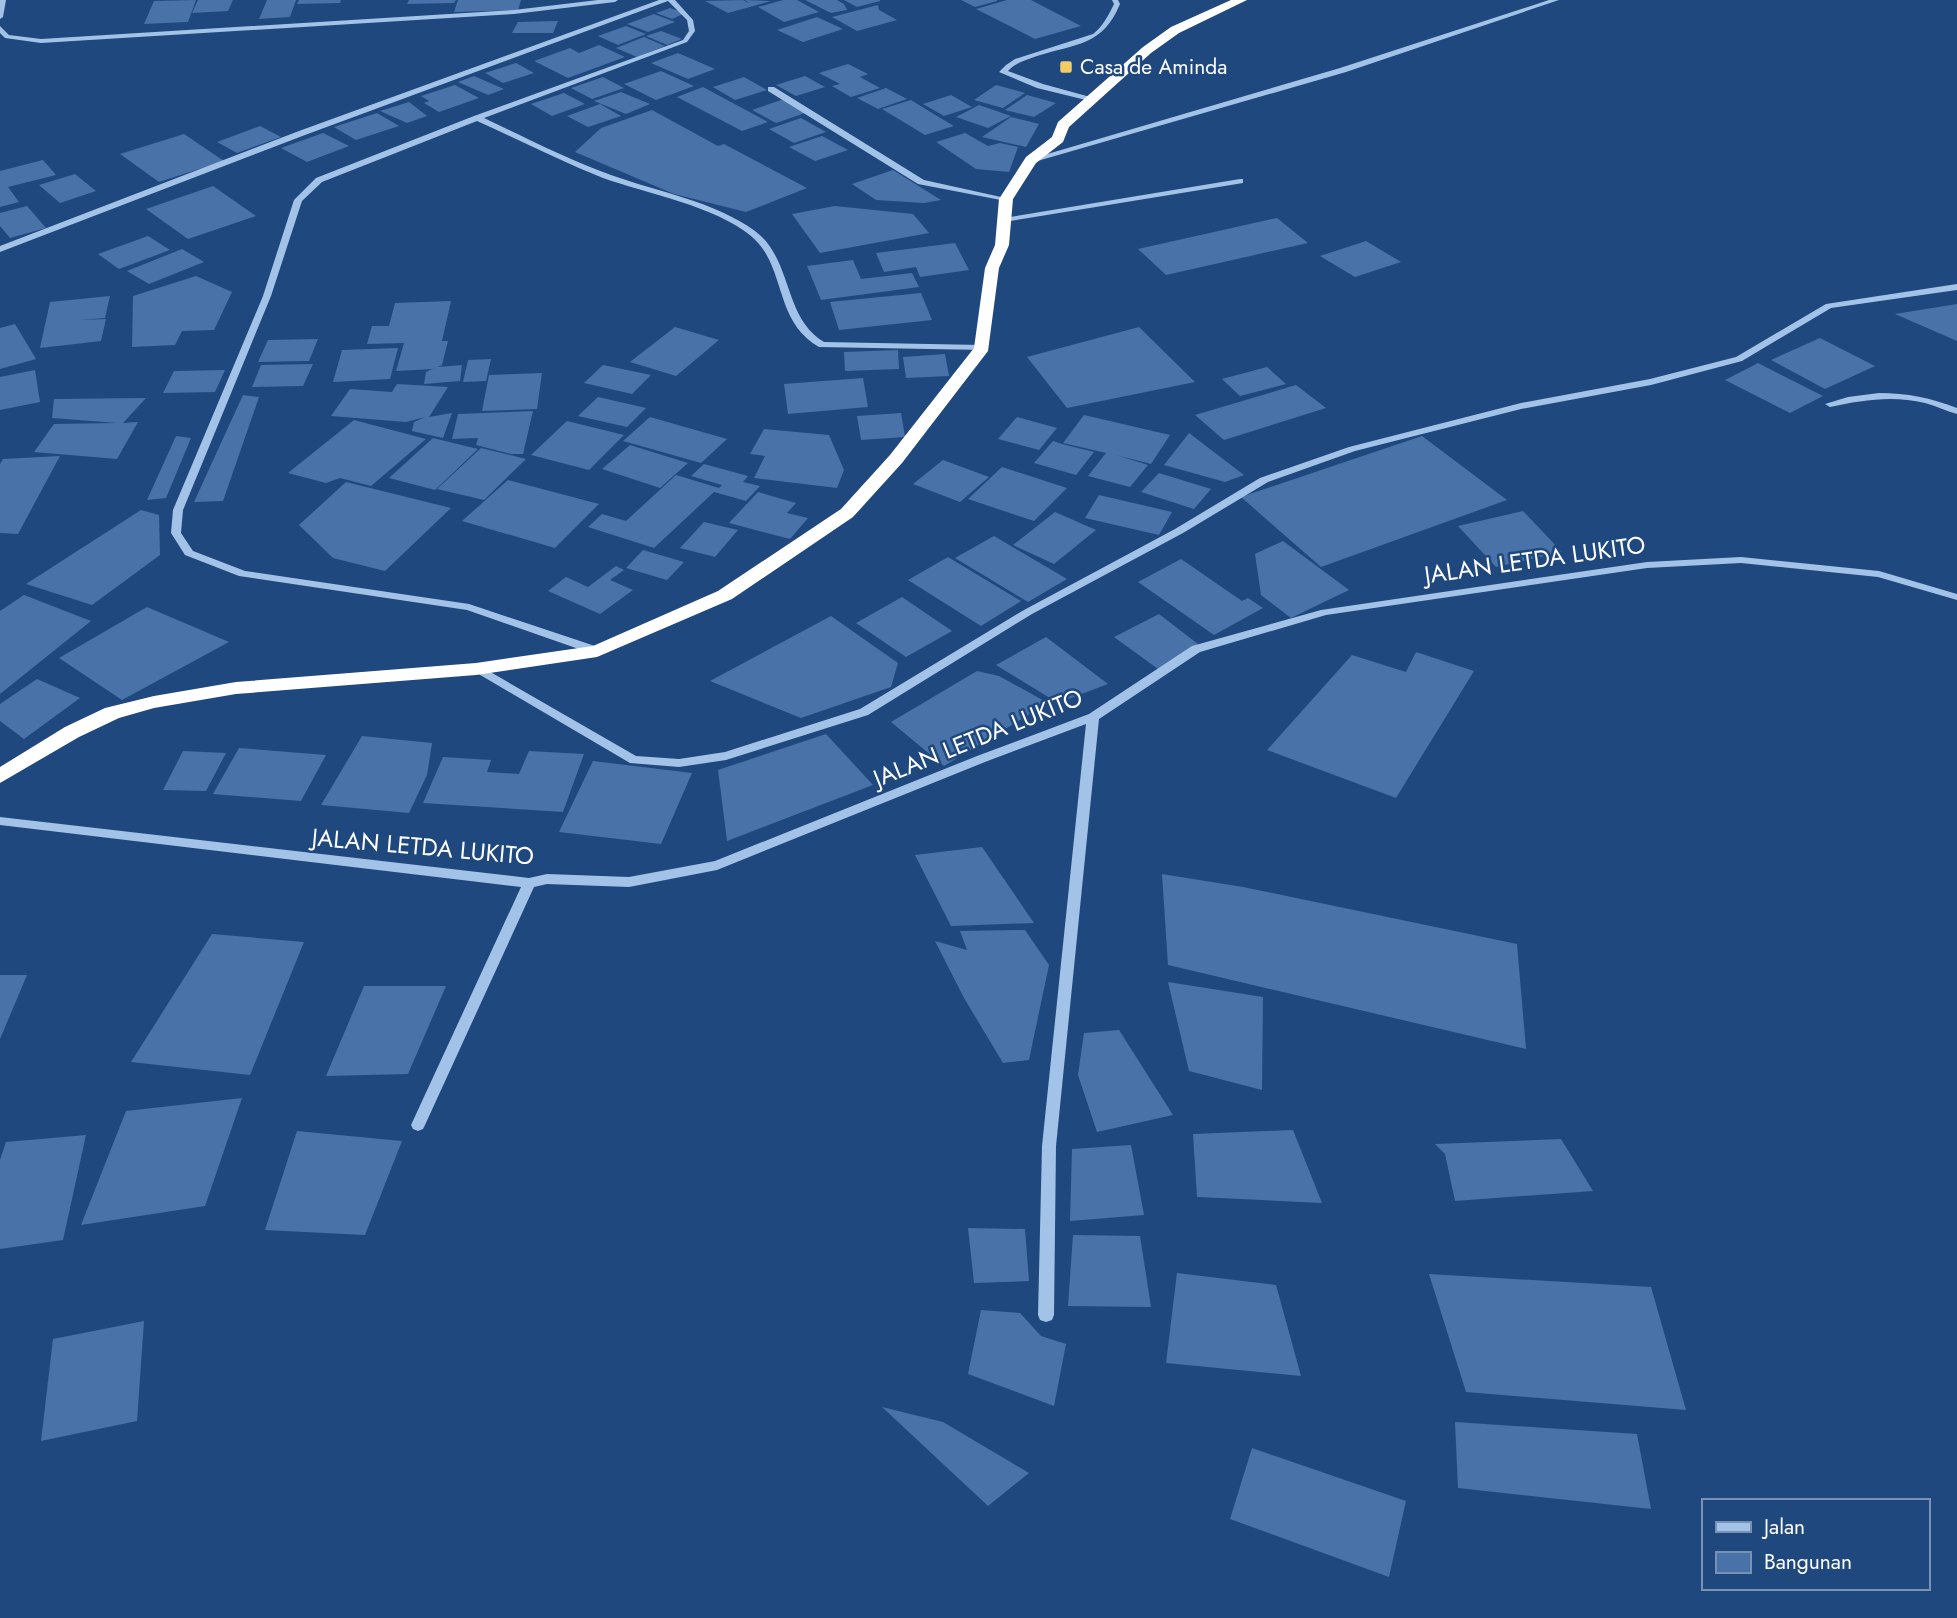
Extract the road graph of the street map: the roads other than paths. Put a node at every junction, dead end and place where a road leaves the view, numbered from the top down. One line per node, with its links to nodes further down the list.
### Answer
1 (3, 0): 8 (street)
2 (615, 0): 9 (street)
3 (666, 0): 17 (street)
4 (671, 0): 12 (street)
5 (1115, 0): 11 (street)
6 (1241, 0): 11 (highway)
7 (1556, 0): 13 (street)
8 (0, 17)
9 (0, 28)
10 (771, 89): 15 (street)
11 (1091, 100): 13 (highway)
12 (477, 118): 19 (street); 23 (street)
13 (1031, 160): 15 (highway)
14 (1240, 181): 16 (street)
15 (1006, 199): 16 (highway)
16 (1004, 220): 19 (highway)
17 (0, 249)
18 (1957, 287): 24 (street)
19 (982, 348): 23 (highway)
20 (1830, 404): 21 (street)
21 (1957, 411)
22 (1957, 597): 25 (street, JALAN LETDA LUKITO)
23 (597, 651): 24 (highway)
24 (477, 669): 26 (highway)
25 (1093, 717): 28 (street, JALAN LETDA LUKITO); 30 (street)
26 (0, 776)
27 (0, 821): 28 (street, JALAN LETDA LUKITO)
28 (529, 883): 29 (street)
29 (418, 1125)
30 (1046, 1315)

